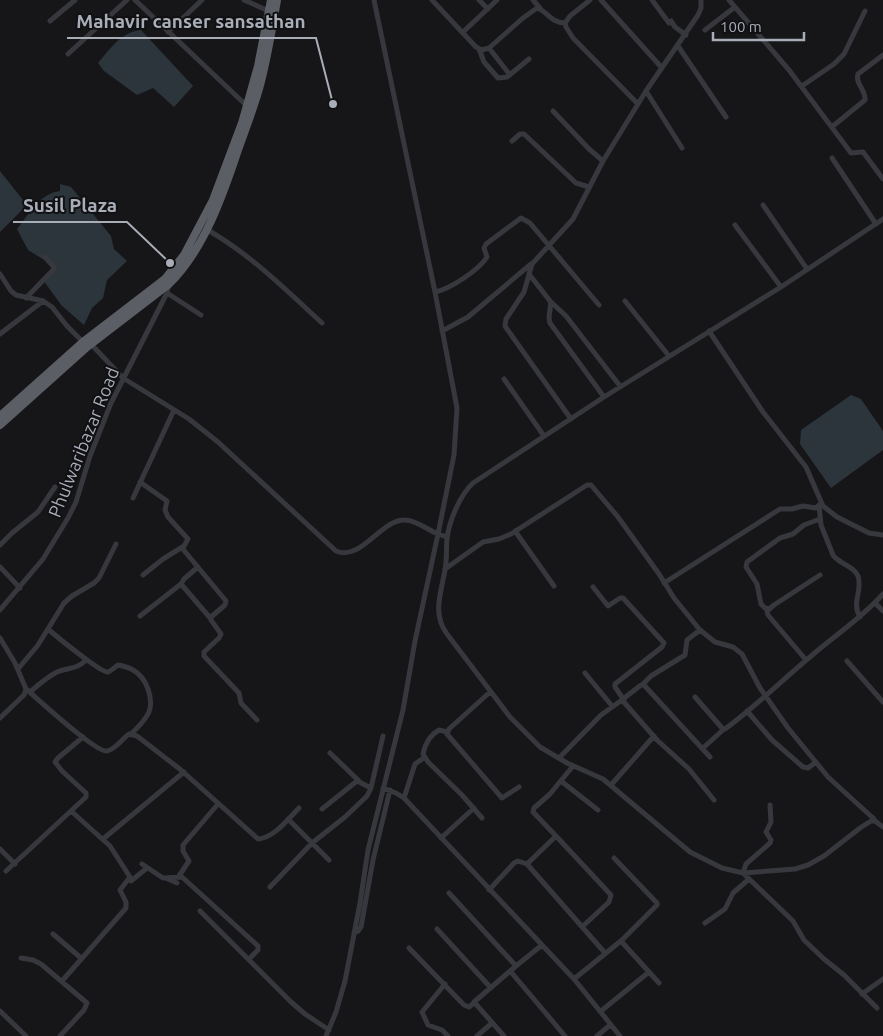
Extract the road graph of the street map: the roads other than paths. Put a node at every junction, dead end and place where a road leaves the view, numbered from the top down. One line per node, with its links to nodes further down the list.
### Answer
1 (74, 0): 25 (street)
2 (127, 0): 34 (street)
3 (134, 0): 19 (street)
4 (145, 0): 19 (street)
5 (202, 0): 28 (street)
6 (244, 0): 23 (street)
7 (271, 0): 23 (highway)
8 (278, 0): 42 (highway)
9 (374, 0): 66 (street)
10 (432, 0): 29 (street)
11 (479, 0): 22 (street)
12 (497, 0): 22 (street)
13 (533, 0): 21 (street)
14 (590, 0): 26 (street)
15 (601, 0): 37 (street)
16 (652, 0): 30 (street)
17 (701, 0): 30 (street)
18 (729, 0): 20 (street)
19 (140, 5): 28 (street)
20 (735, 7): 27 (street); 39 (street)
21 (540, 8): 26 (street); 32 (street)
22 (488, 9): 29 (street)
23 (269, 11): 42 (highway)
24 (865, 11): 39 (street)
25 (50, 22)
26 (565, 23): 41 (street)
27 (705, 30)
28 (168, 32): 42 (street)
29 (463, 32): 33 (street)
30 (686, 35): 31 (street)
31 (678, 46): 37 (street); 44 (street)
32 (489, 48): 33 (street); 38 (street)
33 (479, 49): 38 (street)
34 (68, 54)
35 (883, 55): 45 (street)
36 (529, 59): 38 (street)
37 (662, 68): 40 (street)
38 (510, 75)
39 (802, 86): 45 (street)
40 (646, 91): 41 (street); 47 (street)
41 (638, 104): 49 (street)
42 (250, 109): 56 (highway); 61 (highway)
43 (553, 111): 49 (street)
44 (726, 117)
45 (833, 126): 50 (street)
46 (512, 141): 51 (street)
47 (682, 148)
48 (832, 158): 54 (street)
49 (603, 160): 51 (street)
50 (883, 179)
51 (589, 187): 57 (street)
52 (763, 205): 60 (street)
53 (883, 219): 54 (street)
54 (876, 224): 60 (street)
55 (735, 225): 65 (street)
56 (206, 229): 64 (highway); 74 (street)
57 (549, 245): 59 (street); 66 (street); 72 (street)
58 (44, 257): 68 (street)
59 (532, 264): 63 (street); 75 (street)
60 (807, 269): 65 (street)
61 (172, 272): 64 (street, Phulwaribazar Road); 78 (highway)
62 (0, 274): 68 (street)
63 (529, 274): 70 (street); 87 (street)
64 (169, 284): 67 (street, Phulwaribazar Road); 78 (highway)
65 (781, 287): 76 (street)
66 (435, 292): 75 (street)
67 (167, 293): 73 (street); 80 (street, Phulwaribazar Road)
68 (26, 298): 69 (street)
69 (43, 301): 77 (street); 78 (street)
70 (550, 301): 82 (street); 84 (street)
71 (625, 301): 79 (street)
72 (599, 305)
73 (201, 315)
74 (322, 323)
75 (442, 331): 96 (street)
76 (709, 331): 79 (street); 93 (street)
77 (0, 334)
78 (87, 343): 80 (street); 83 (highway)
79 (669, 356): 82 (street)
80 (123, 378): 85 (street); 110 (street, Phulwaribazar Road)
81 (504, 379): 89 (street)
82 (620, 386): 84 (street)
83 (36, 388): 86 (highway); 88 (highway)
84 (604, 396): 87 (street)
85 (174, 410): 90 (street); 96 (street)
86 (0, 416)
87 (571, 419): 89 (street)
88 (0, 425)
89 (544, 436): 98 (street)
90 (140, 482): 92 (street); 101 (street)
91 (55, 488): 100 (street)
92 (133, 498)
93 (820, 504): 94 (street); 97 (street); 107 (street)
94 (820, 519): 114 (street); 118 (street)
95 (515, 531): 104 (street); 107 (street); 109 (street)
96 (438, 534): 98 (street); 157 (street)
97 (883, 536)
98 (447, 537): 104 (street)
99 (116, 544): 120 (street)
100 (0, 545)
101 (182, 548): 103 (street); 105 (street)
102 (0, 567): 110 (street)
103 (198, 567): 108 (street); 119 (street)
104 (445, 569): 130 (street)
105 (143, 575)
106 (820, 575): 114 (street)
107 (664, 583): 121 (street)
108 (181, 584): 117 (street); 119 (street)
109 (554, 586)
110 (20, 588): 115 (street, Phulwaribazar Road)
111 (593, 588): 133 (street)
112 (883, 594): 113 (street)
113 (875, 603): 116 (street); 118 (street)
114 (769, 609): 124 (street)
115 (0, 610)
116 (883, 611)
117 (140, 616)
118 (860, 616): 124 (street)
119 (211, 619): 138 (street)
120 (48, 629): 123 (street); 126 (street)
121 (700, 630): 128 (street); 131 (street)
122 (0, 638): 126 (street)
123 (86, 660): 129 (street); 141 (street)
124 (806, 660): 131 (street)
125 (847, 661): 134 (street)
126 (18, 669): 129 (street)
127 (585, 673): 135 (street)
128 (643, 684): 133 (street); 145 (street)
129 (28, 691): 137 (street); 144 (street)
130 (490, 692): 140 (street); 149 (street)
131 (767, 696): 136 (street); 150 (street)
132 (695, 697): 139 (street)
133 (623, 700): 135 (street); 143 (street)
134 (883, 702)
135 (612, 706): 149 (street)
136 (746, 711): 139 (street); 150 (street)
137 (0, 718)
138 (257, 720)
139 (724, 729): 145 (street)
140 (447, 732): 148 (street); 158 (street)
141 (131, 734): 144 (street); 152 (street)
142 (384, 736): 156 (street)
143 (654, 736): 155 (street); 161 (street)
144 (82, 737): 168 (street)
145 (703, 748): 147 (street)
146 (330, 753): 153 (street)
147 (710, 757)
148 (425, 758): 160 (street); 165 (street)
149 (559, 758): 151 (street)
150 (816, 762): 171 (street)
151 (572, 766): 154 (street); 155 (street)
152 (184, 772): 162 (street); 175 (street)
153 (360, 781): 156 (street); 166 (street)
154 (561, 781): 167 (street); 173 (street)
155 (610, 785): 185 (street)
156 (371, 788): 176 (street)
157 (383, 788): 159 (street); 198 (street)
158 (519, 788)
159 (390, 790): 160 (street); 198 (street)
160 (404, 798): 174 (street)
161 (714, 800)
162 (218, 804): 170 (street); 186 (street)
163 (770, 805): 185 (street)
164 (299, 808): 170 (street)
165 (474, 808): 169 (street); 174 (street)
166 (322, 809)
167 (598, 810)
168 (71, 811): 175 (street); 180 (street)
169 (482, 818)
170 (288, 819): 176 (street)
171 (875, 821): 172 (street); 185 (street)
172 (883, 827)
173 (556, 836): 182 (street); 196 (street)
174 (441, 838): 192 (street)
175 (103, 839): 205 (street)
176 (312, 843): 179 (street); 191 (street)
177 (0, 849): 180 (street)
178 (614, 858): 200 (street)
179 (329, 860)
180 (15, 864): 184 (street)
181 (142, 864): 183 (street)
182 (527, 864): 192 (street); 196 (street)
183 (147, 868): 187 (street); 189 (street)
184 (6, 871)
185 (743, 873): 188 (street)
186 (179, 876): 187 (street); 206 (street)
187 (168, 878): 190 (street)
188 (749, 879): 195 (street); 216 (street)
189 (131, 881)
190 (177, 883)
191 (270, 887)
192 (489, 890): 201 (street)
193 (449, 893): 207 (street)
194 (200, 911): 206 (street)
195 (705, 923)
196 (582, 926): 203 (street)
197 (437, 929): 215 (street)
198 (354, 933): 223 (street)
199 (53, 934): 205 (street)
200 (621, 941): 203 (street); 209 (street)
201 (542, 945): 207 (street); 210 (street)
202 (409, 948): 214 (street)
203 (605, 953): 210 (street)
204 (21, 958): 212 (street)
205 (81, 958): 212 (street)
206 (249, 959): 223 (street)
207 (516, 966): 208 (street)
208 (511, 972): 215 (street); 229 (street)
209 (649, 972): 213 (street); 220 (street)
210 (574, 979): 220 (street)
211 (883, 979): 216 (street)
212 (62, 981): 225 (street)
213 (659, 983)
214 (445, 984): 217 (street); 226 (street)
215 (491, 988): 217 (street)
216 (862, 994): 218 (street)
217 (474, 1003): 221 (street)
218 (877, 1008)
219 (0, 1011): 224 (street)
220 (601, 1011): 222 (street)
221 (492, 1023): 227 (street); 228 (street)
222 (610, 1025): 230 (street); 231 (street)
223 (328, 1033)
224 (26, 1036)
225 (60, 1036)
226 (448, 1036)
227 (477, 1036)
228 (504, 1036)
229 (565, 1036)
230 (597, 1036)
231 (620, 1036)

